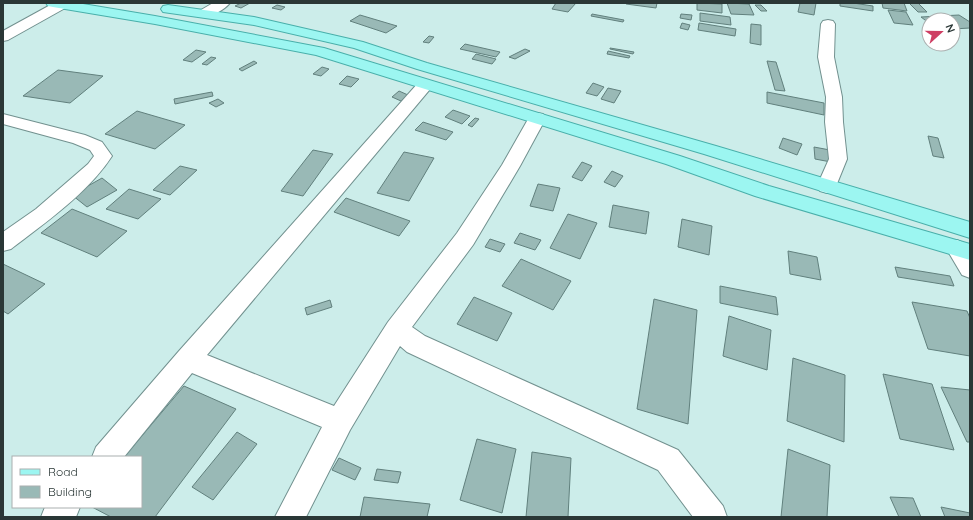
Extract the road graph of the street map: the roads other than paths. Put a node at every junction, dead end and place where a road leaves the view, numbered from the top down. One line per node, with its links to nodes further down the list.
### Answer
1 (132, 3): 4 (main road)
2 (223, 3): 4 (street)
3 (58, 4): 6 (street); 7 (main road)
4 (206, 13): 10 (main road)
5 (828, 24): 10 (street)
6 (3, 37)
7 (425, 85): 8 (main road); 16 (street)
8 (537, 118): 13 (main road); 15 (street)
9 (3, 119): 12 (street)
10 (827, 186): 11 (main road)
11 (970, 230)
12 (3, 243)
13 (964, 250): 14 (street)
14 (970, 270)
15 (397, 329): 17 (street); 22 (street)
16 (188, 359): 17 (street); 18 (street)
17 (340, 421): 21 (street)
18 (107, 456)
19 (64, 508): 20 (street)
20 (56, 517)
21 (290, 517)
22 (712, 517)

